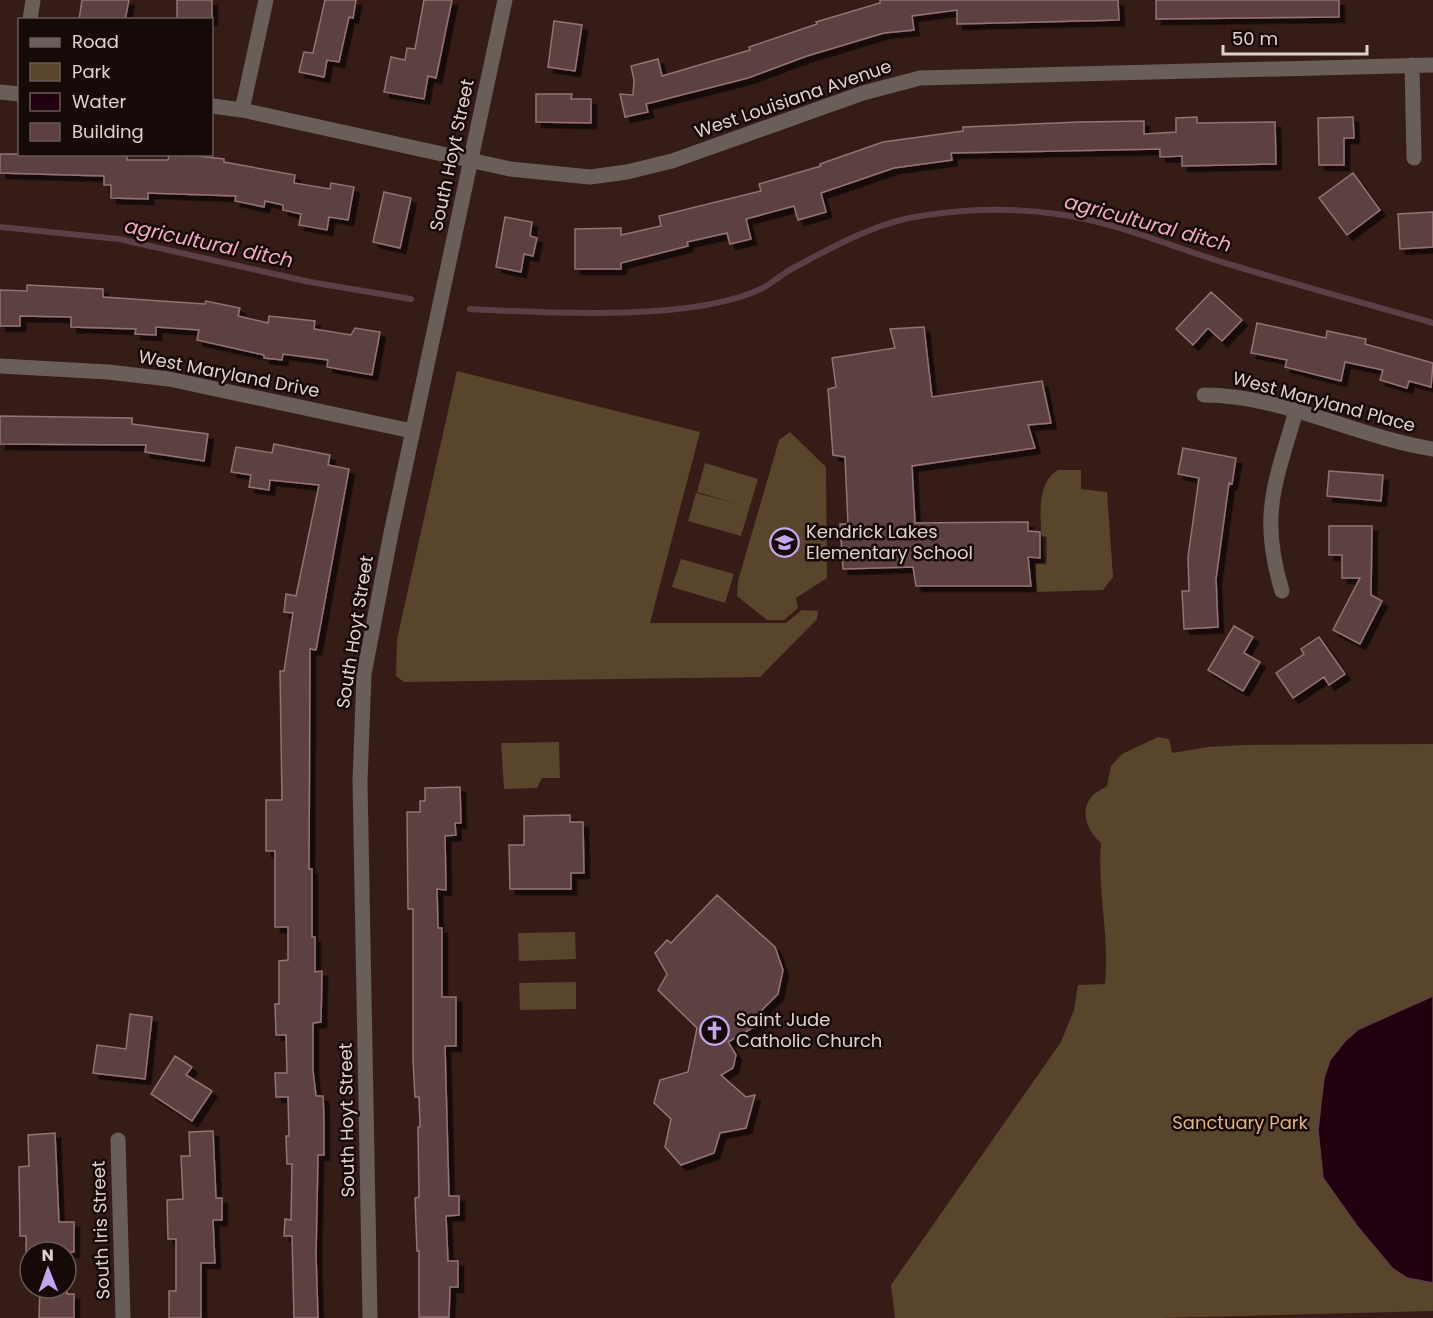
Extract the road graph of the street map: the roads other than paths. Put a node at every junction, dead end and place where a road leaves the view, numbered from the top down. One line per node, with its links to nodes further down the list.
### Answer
1 (33, 0): 4 (street)
2 (266, 0): 10 (street)
3 (505, 0): 12 (street, South Hoyt Street)
4 (30, 18)
5 (1412, 65): 6 (street, West Louisiana Avenue); 11 (street); 12 (street, West Louisiana Avenue)
6 (1433, 65)
7 (0, 92): 8 (street)
8 (18, 94)
9 (213, 106): 10 (street, West Louisiana Avenue)
10 (242, 110): 12 (street, West Louisiana Avenue)
11 (1414, 158)
12 (471, 162): 16 (street, South Hoyt Street)
13 (0, 366): 16 (street, West Maryland Drive)
14 (1204, 395): 15 (street, West Maryland Place)
15 (1296, 411): 17 (street, West Maryland Place); 18 (street)
16 (412, 431): 21 (street, South Hoyt Street)
17 (1433, 449)
18 (1282, 591)
19 (118, 1140): 20 (street, South Iris Street)
20 (123, 1318)
21 (370, 1318)

